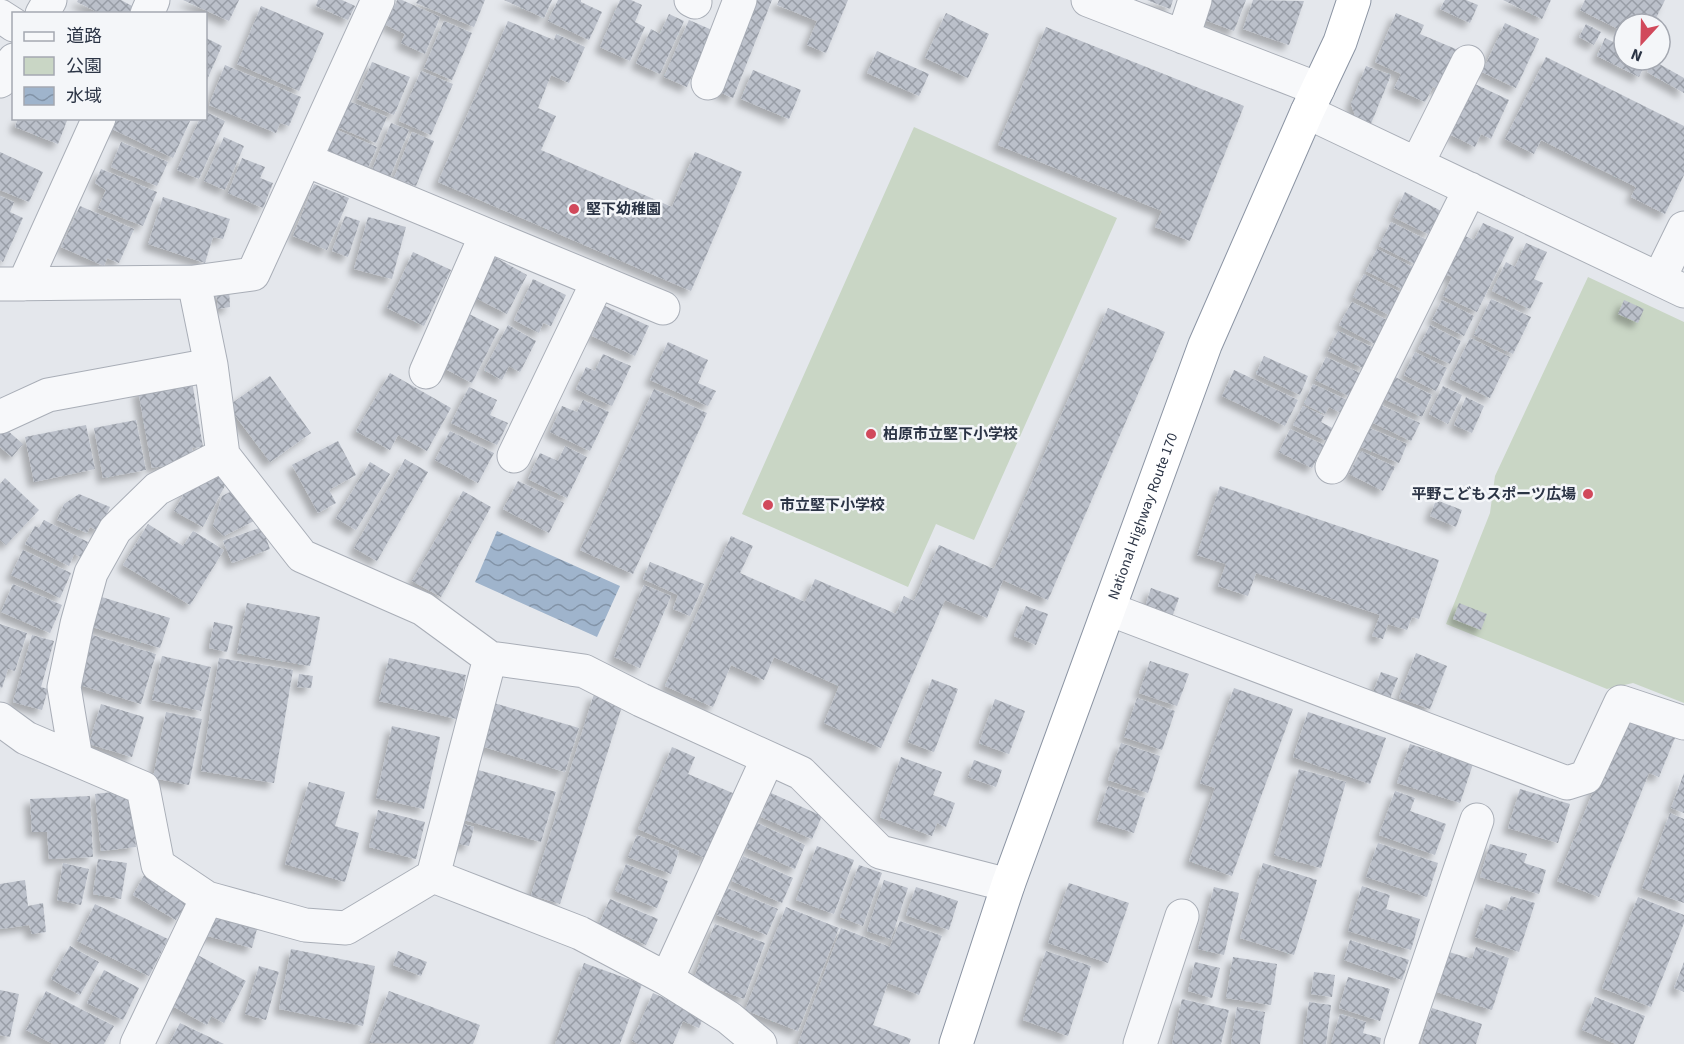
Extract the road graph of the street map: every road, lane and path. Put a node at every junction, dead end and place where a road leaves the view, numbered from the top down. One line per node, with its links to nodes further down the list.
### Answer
1 (740, 0): 10 (street)
2 (1088, 0): 6 (street)
3 (1195, 0): 6 (street)
4 (1354, 0): 11 (highway, National Highway Route 170)
5 (371, 2): 13 (street)
6 (1183, 37): 11 (street)
7 (1468, 62): 14 (street)
8 (12, 63): 9 (street)
9 (0, 81)
10 (708, 82)
11 (1312, 101): 14 (street); 29 (highway, National Highway Route 170)
12 (98, 120): 20 (street)
13 (306, 160): 17 (street); 19 (street)
14 (1417, 164): 15 (street)
15 (1470, 189): 21 (street); 28 (street)
16 (1684, 228): 21 (street)
17 (486, 235): 18 (street); 24 (street)
18 (598, 281): 22 (street); 27 (street)
19 (195, 282): 20 (street); 23 (street)
20 (12, 284)
21 (1671, 285)
22 (663, 308)
23 (211, 365): 25 (street); 26 (street)
24 (426, 372)
25 (0, 417)
26 (223, 455): 30 (street); 34 (street)
27 (514, 456)
28 (1332, 467)
29 (1109, 609): 32 (street); 37 (highway, National Highway Route 170)
30 (490, 658): 33 (street); 36 (street)
31 (0, 719): 34 (street)
32 (1684, 723)
33 (768, 758): 37 (street); 40 (street)
34 (76, 759): 38 (street)
35 (1477, 820): 45 (street)
36 (433, 876): 38 (street); 40 (street)
37 (1008, 885): 41 (highway, National Highway Route 170)
38 (207, 898): 42 (street)
39 (1182, 916): 44 (street)
40 (667, 979): 43 (street)
41 (963, 1042)
42 (137, 1044)
43 (760, 1044)
44 (1140, 1044)
45 (1401, 1044)

